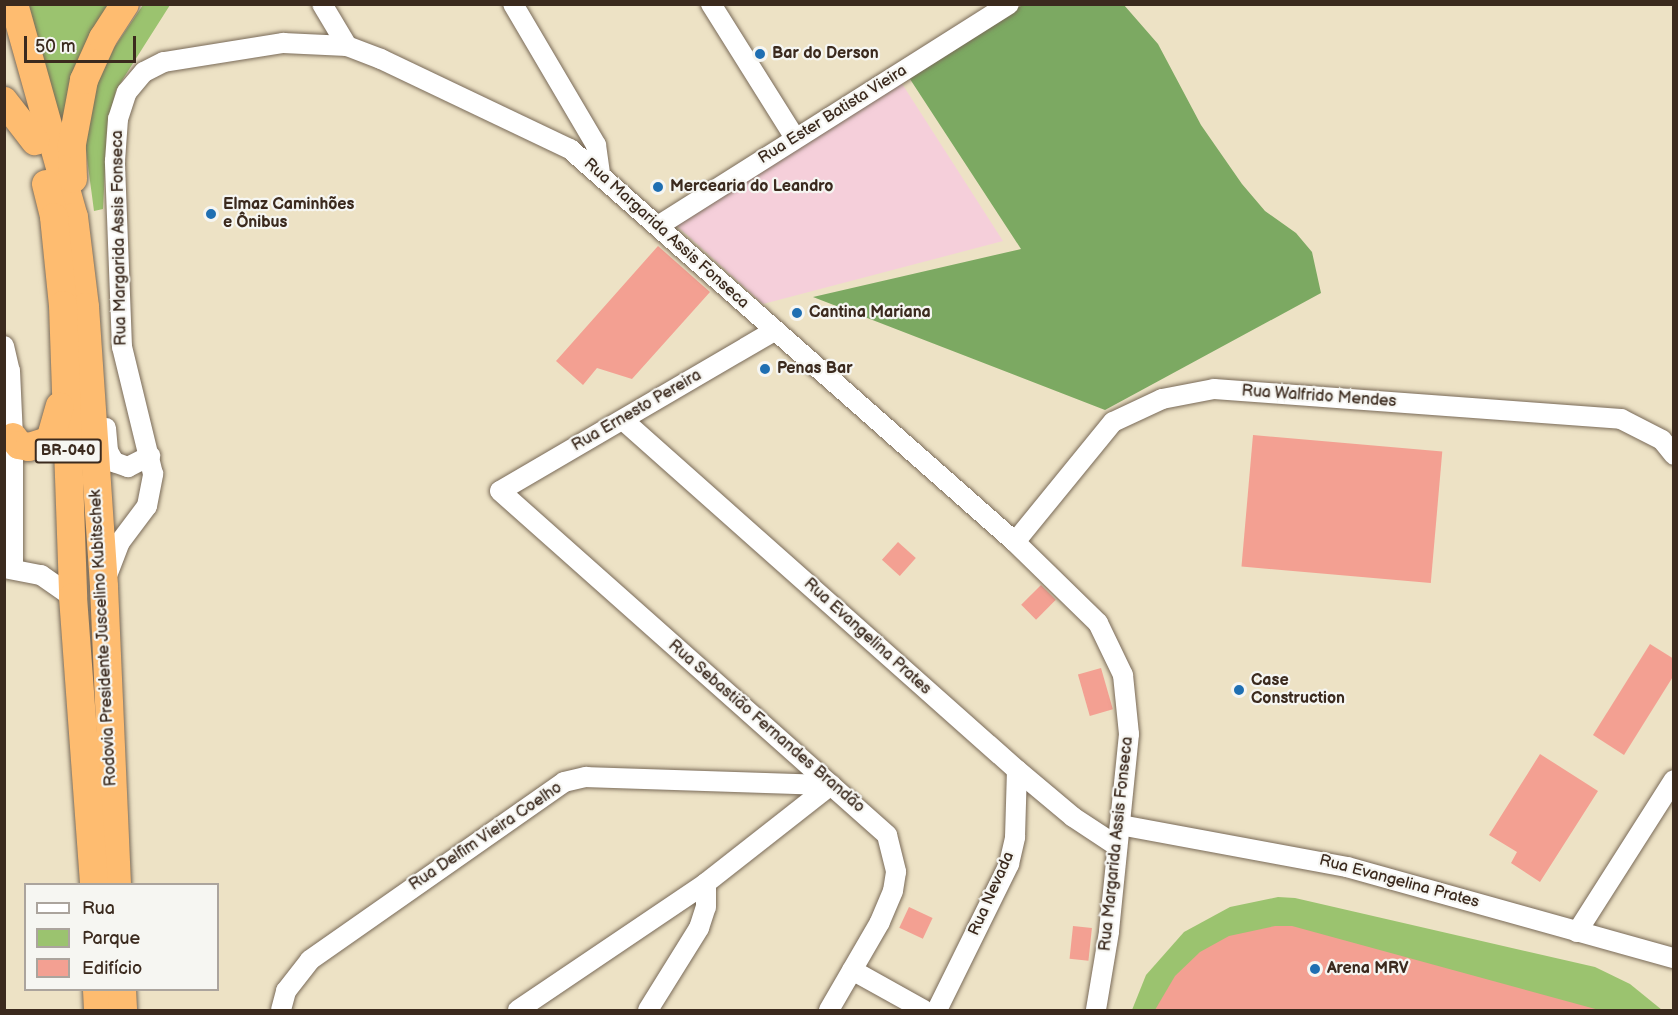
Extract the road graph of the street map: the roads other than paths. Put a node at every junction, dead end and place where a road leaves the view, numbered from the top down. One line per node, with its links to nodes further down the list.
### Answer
1 (14, 4): 13 (highway, Rodovia Presidente Juscelino Kubitschek / BR-040)
2 (125, 4): 13 (highway)
3 (322, 4): 8 (street)
4 (513, 4): 12 (street)
5 (711, 4): 10 (street)
6 (1009, 4): 10 (street, Rua Ester Batista Vieira)
7 (4, 22): 11 (highway, Rodovia Presidente Juscelino Kubitschek / BR-040)
8 (346, 45): 12 (street, Rua Margarida Assis Fonseca); 22 (street, Rua Margarida Assis Fonseca)
9 (4, 102): 11 (highway)
10 (795, 138): 14 (street, Rua Ester Batista Vieira)
11 (35, 141): 18 (highway, Rodovia Presidente Juscelino Kubitschek / BR-040)
12 (600, 172): 14 (street, Rua Margarida Assis Fonseca)
13 (74, 217): 15 (highway, Rodovia Presidente Juscelino Kubitschek / BR-040)
14 (658, 226): 16 (street, Rua Margarida Assis Fonseca)
15 (85, 307): 22 (street, Rua Margarida Assis Fonseca); 26 (highway, Rodovia Presidente Juscelino Kubitschek / BR-040)
16 (774, 331): 19 (street, Rua Ernesto Pereira); 24 (street, Rua Margarida Assis Fonseca)
17 (4, 346): 20 (street)
18 (65, 384): 20 (highway); 27 (highway, Rodovia Presidente Juscelino Kubitschek / BR-040)
19 (624, 420): 23 (street, Rua Ernesto Pereira); 28 (street, Rua Evangelina Prates)
20 (13, 437): 25 (street)
21 (1674, 455): 24 (street, Rua Walfrido Mendes)
22 (150, 456): 26 (street, Rua Margarida Assis Fonseca)
23 (500, 492): 30 (street, Rua Sebastião Fernandes Brandão)
24 (1015, 542): 31 (street, Rua Margarida Assis Fonseca)
25 (9, 568): 27 (street)
26 (104, 587): 34 (highway, Rodovia Presidente Juscelino Kubitschek / BR-040)
27 (74, 597): 33 (highway, Rodovia Presidente Juscelino Kubitschek / BR-040)
28 (1017, 770): 32 (street, Rua Evangelina Prates); 48 (street, Rua Nevada)
29 (1674, 780): 36 (street)
30 (831, 785): 35 (street); 38 (street, Rua Sebastião Fernandes Brandão); 43 (street, Rua Delfim Vieira Coelho)
31 (1120, 825): 32 (street, Rua Margarida Assis Fonseca); 36 (street, Rua Evangelina Prates)
32 (1117, 846): 49 (street, Rua Margarida Assis Fonseca)
33 (94, 883)
34 (117, 883)
35 (706, 883): 44 (street); 45 (street)
36 (1576, 932): 37 (street, Rua Evangelina Prates)
37 (1674, 958)
38 (852, 970): 46 (street, Rua Sebastião Fernandes Brandão); 47 (street)
39 (98, 991): 41 (highway)
40 (122, 991): 42 (highway)
41 (98, 1011)
42 (123, 1011)
43 (281, 1011)
44 (518, 1011)
45 (648, 1011)
46 (829, 1011)
47 (924, 1011)
48 (938, 1011)
49 (1096, 1011)

